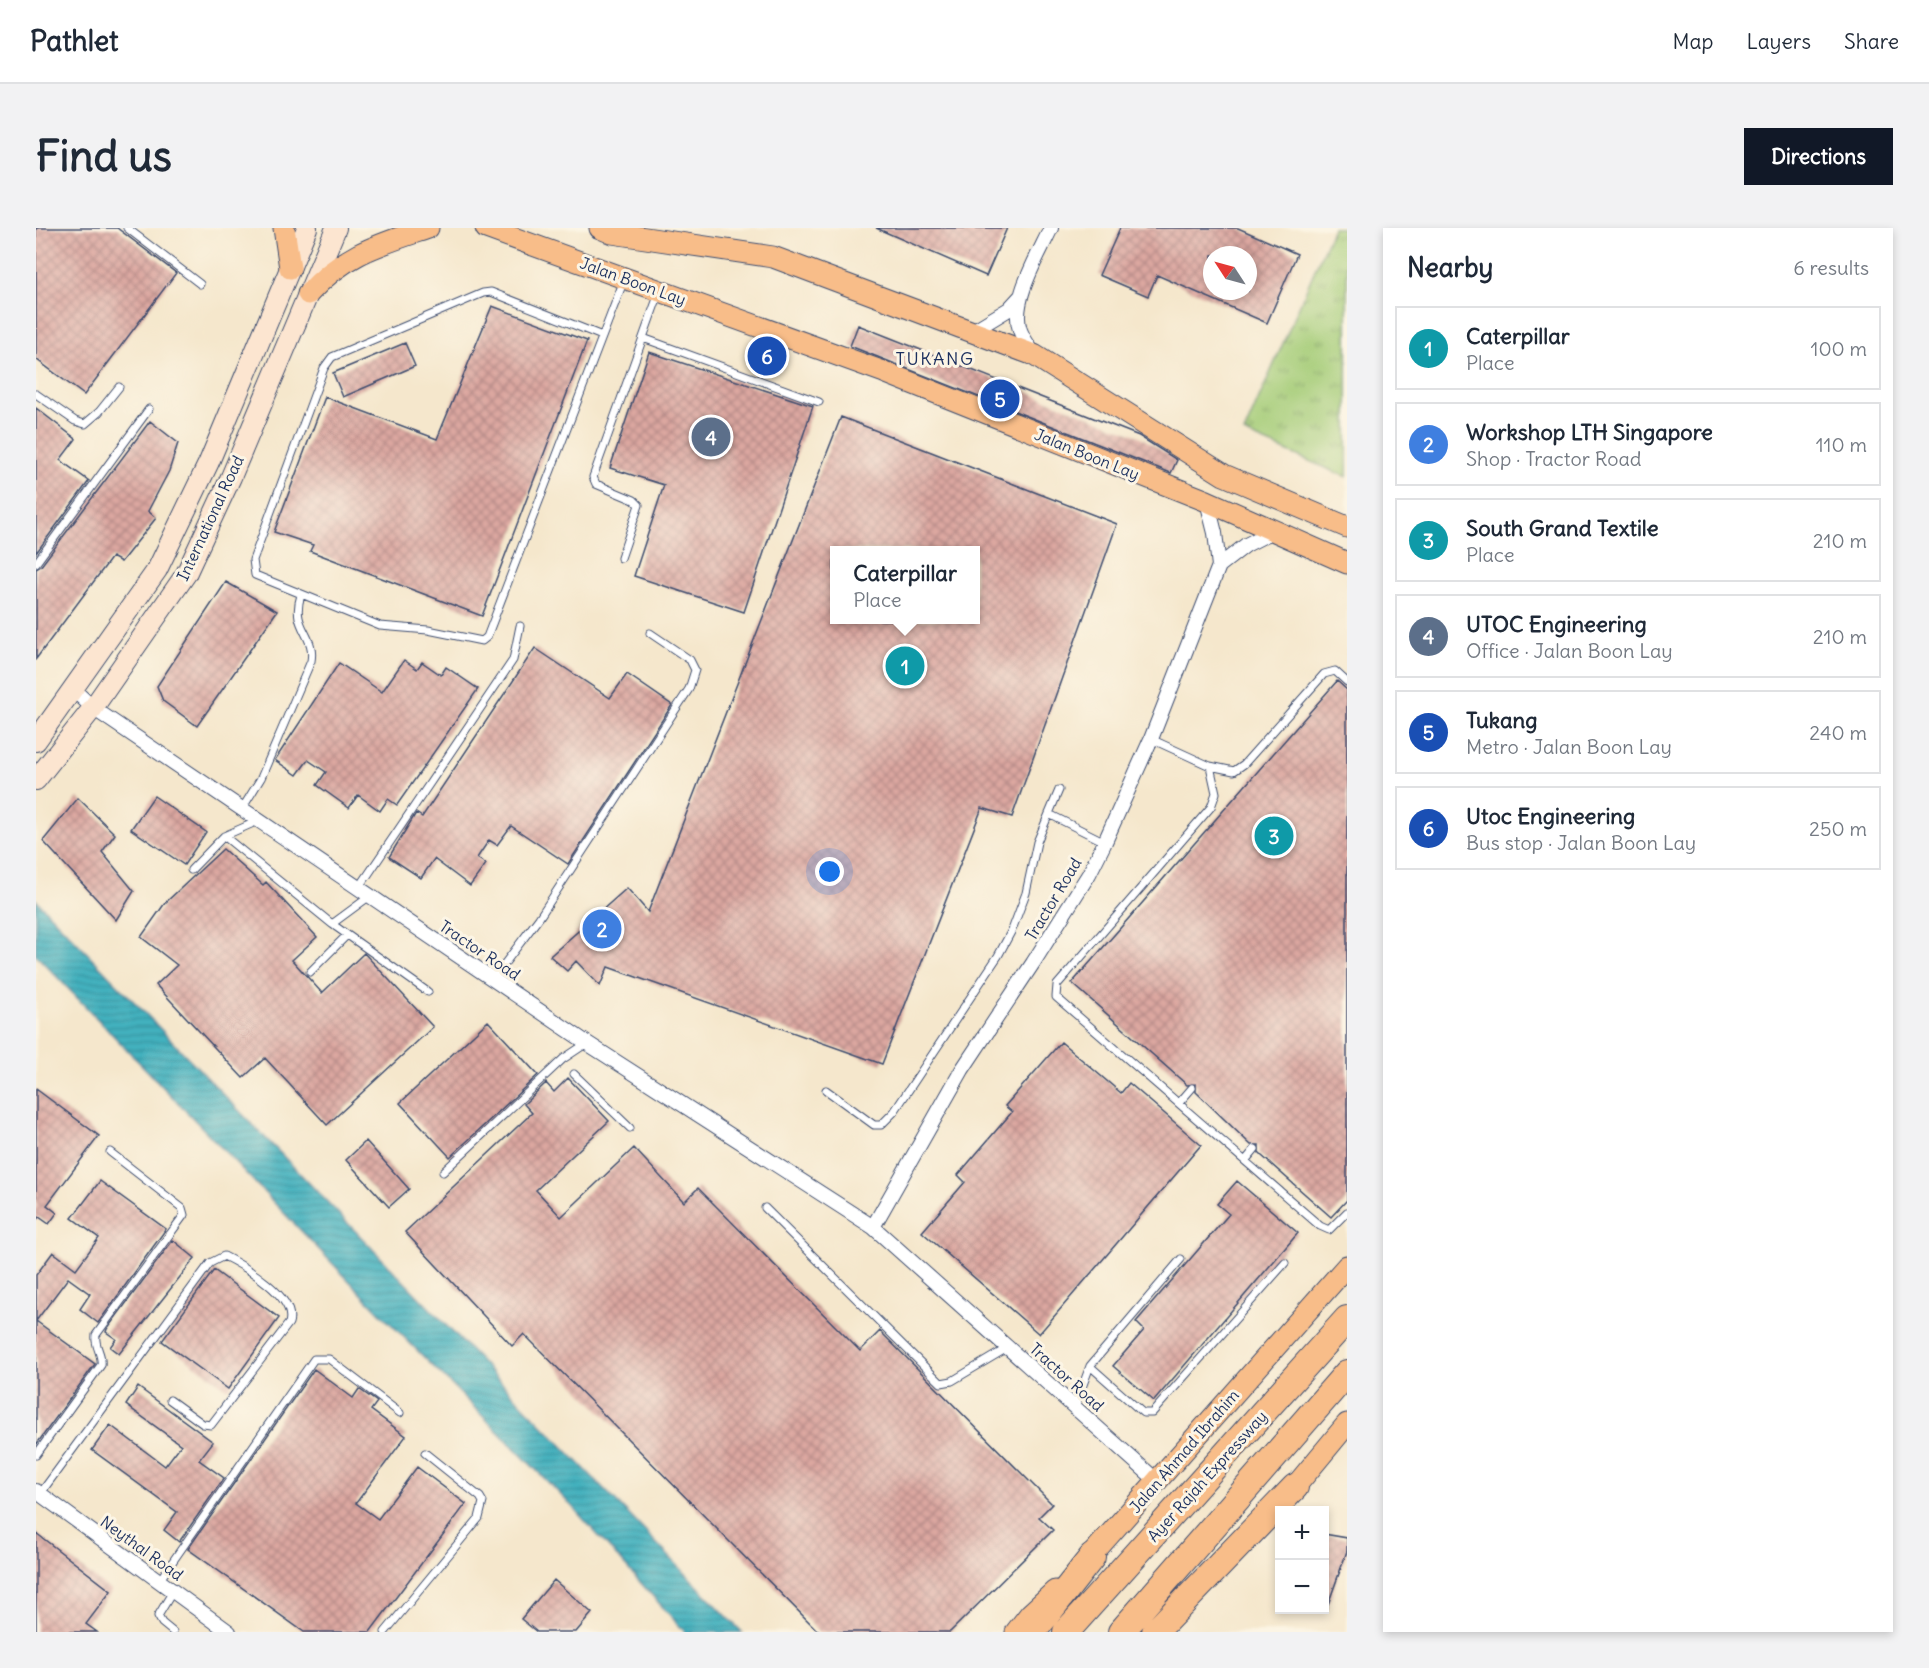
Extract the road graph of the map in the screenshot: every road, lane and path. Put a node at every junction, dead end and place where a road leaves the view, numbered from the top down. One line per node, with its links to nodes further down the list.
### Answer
1 (127, 228): 11 (lane)
2 (284, 228): 9 (main road)
3 (307, 228): 9 (main road, International Road)
4 (336, 228): 13 (main road, International Road)
5 (428, 228): 13 (main road)
6 (486, 228): 10 (main road, Jalan Boon Lay)
7 (600, 228): 15 (main road)
8 (1051, 228): 14 (street)
9 (290, 268): 34 (main road, International Road)
10 (625, 278): 12 (main road, Jalan Boon Lay); 16 (lane)
11 (200, 284)
12 (660, 291): 17 (lane); 23 (main road, Jalan Boon Lay)
13 (308, 294): 35 (main road, International Road)
14 (1021, 296): 15 (street); 18 (street)
15 (970, 332): 18 (main road)
16 (602, 336): 30 (lane); 30 (lane)
17 (643, 338): 21 (lane); 26 (lane)
18 (1034, 355): 24 (main road)
19 (119, 387): 20 (lane)
20 (36, 394)
21 (819, 402)
22 (149, 409): 27 (lane)
23 (1207, 501): 25 (main road, Jalan Boon Lay); 29 (street, Tractor Road)
24 (1347, 527)
25 (1275, 530): 28 (main road, Jalan Boon Lay); 29 (street)
26 (621, 558)
27 (36, 563)
28 (1347, 563)
29 (1219, 566): 36 (street, Tractor Road)
30 (302, 595): 41 (lane)
31 (520, 626): 47 (lane)
32 (650, 633): 51 (lane)
33 (1347, 682): 38 (lane)
34 (74, 690): 35 (street, Tractor Road); 37 (main road, International Road)
35 (93, 708): 39 (main road, International Road); 41 (street, Tractor Road)
36 (1151, 739): 38 (lane); 45 (street, Tractor Road)
37 (36, 741)
38 (1210, 766): 57 (lane)
39 (36, 780)
40 (1059, 790): 42 (lane)
41 (242, 809): 43 (street, Tractor Road)
42 (1048, 814): 45 (lane); 56 (lane)
43 (259, 820): 44 (lane); 47 (street, Tractor Road)
44 (224, 836): 46 (lane); 48 (lane)
45 (1105, 842): 65 (street, Tractor Road)
46 (192, 870)
47 (365, 892): 48 (lane); 51 (street, Tractor Road)
48 (332, 924): 49 (lane)
49 (348, 935): 50 (lane); 52 (lane)
50 (310, 972)
51 (493, 979): 53 (street, Tractor Road)
52 (428, 992)
53 (587, 1043): 62 (lane); 65 (street, Tractor Road)
54 (574, 1074): 58 (lane)
55 (1192, 1088): 57 (lane)
56 (826, 1090)
57 (1179, 1103): 61 (lane)
58 (630, 1128)
59 (1255, 1149): 61 (lane)
60 (110, 1152): 78 (lane)
61 (1245, 1161): 64 (lane)
62 (442, 1172)
63 (765, 1208): 70 (lane)
64 (1347, 1212)
65 (873, 1227): 70 (street, Tractor Road)
66 (1181, 1259): 71 (lane)
67 (1285, 1263): 71 (lane)
68 (1347, 1266): 79 (main road, Jalan Ahmad Ibrahim)
69 (1347, 1319): 90 (highway, Ayer Rajah Expressway)
70 (1009, 1347): 74 (street, Tractor Road)
71 (1090, 1366): 74 (lane)
72 (1347, 1373): 91 (highway)
73 (170, 1400): 81 (lane)
74 (1075, 1406): 79 (street, Tractor Road)
75 (400, 1413): 83 (lane)
76 (1347, 1426): 80 (main road)
77 (425, 1453): 87 (lane)
78 (36, 1455)
79 (1157, 1481): 82 (main road, Jalan Ahmad Ibrahim)
80 (1295, 1487): 92 (highway); 93 (main road)
81 (38, 1493): 83 (street, Neythal Road)
82 (1092, 1557): 88 (main road, Jalan Ahmad Ibrahim); 89 (highway)
83 (159, 1581): 84 (street, Neythal Road)
84 (173, 1591): 85 (lane); 86 (street, Neythal Road)
85 (174, 1632)
86 (229, 1632)
87 (385, 1632)
88 (1016, 1632)
89 (1033, 1632)
90 (1066, 1632)
91 (1121, 1632)
92 (1155, 1632)
93 (1170, 1632)

